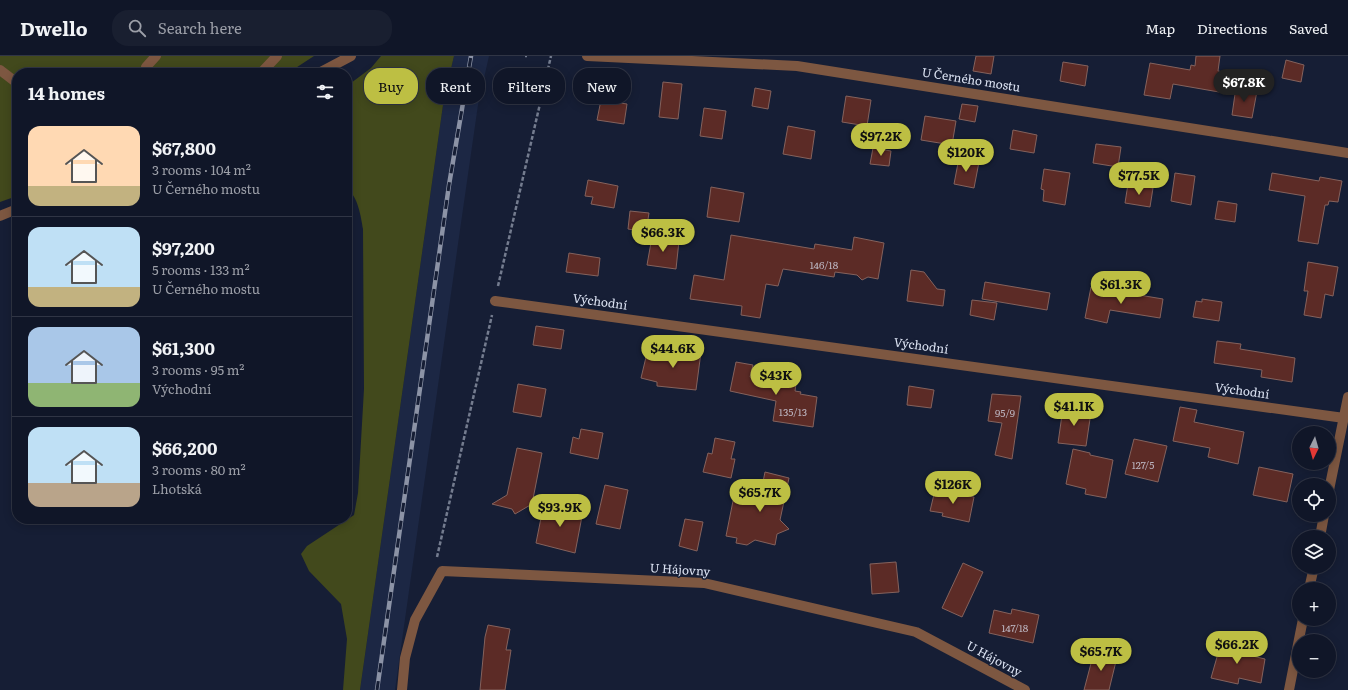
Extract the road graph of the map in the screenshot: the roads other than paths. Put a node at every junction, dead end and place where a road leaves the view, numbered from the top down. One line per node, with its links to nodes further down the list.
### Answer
1 (156, 56): 5 (street)
2 (277, 56): 6 (street)
3 (351, 56): 7 (street)
4 (587, 56): 10 (street, U Černého mostu)
5 (146, 68)
6 (266, 68)
7 (329, 68)
8 (0, 70): 9 (street)
9 (12, 79)
10 (1348, 153)
11 (12, 211): 12 (street)
12 (0, 216)
13 (495, 301): 15 (street, Východní)
14 (1348, 397): 15 (street)
15 (1344, 418): 16 (street)
16 (1332, 478)
17 (1302, 626): 20 (street)
18 (402, 690): 19 (street, U Hájovny)
19 (1025, 690)
20 (1289, 690)

